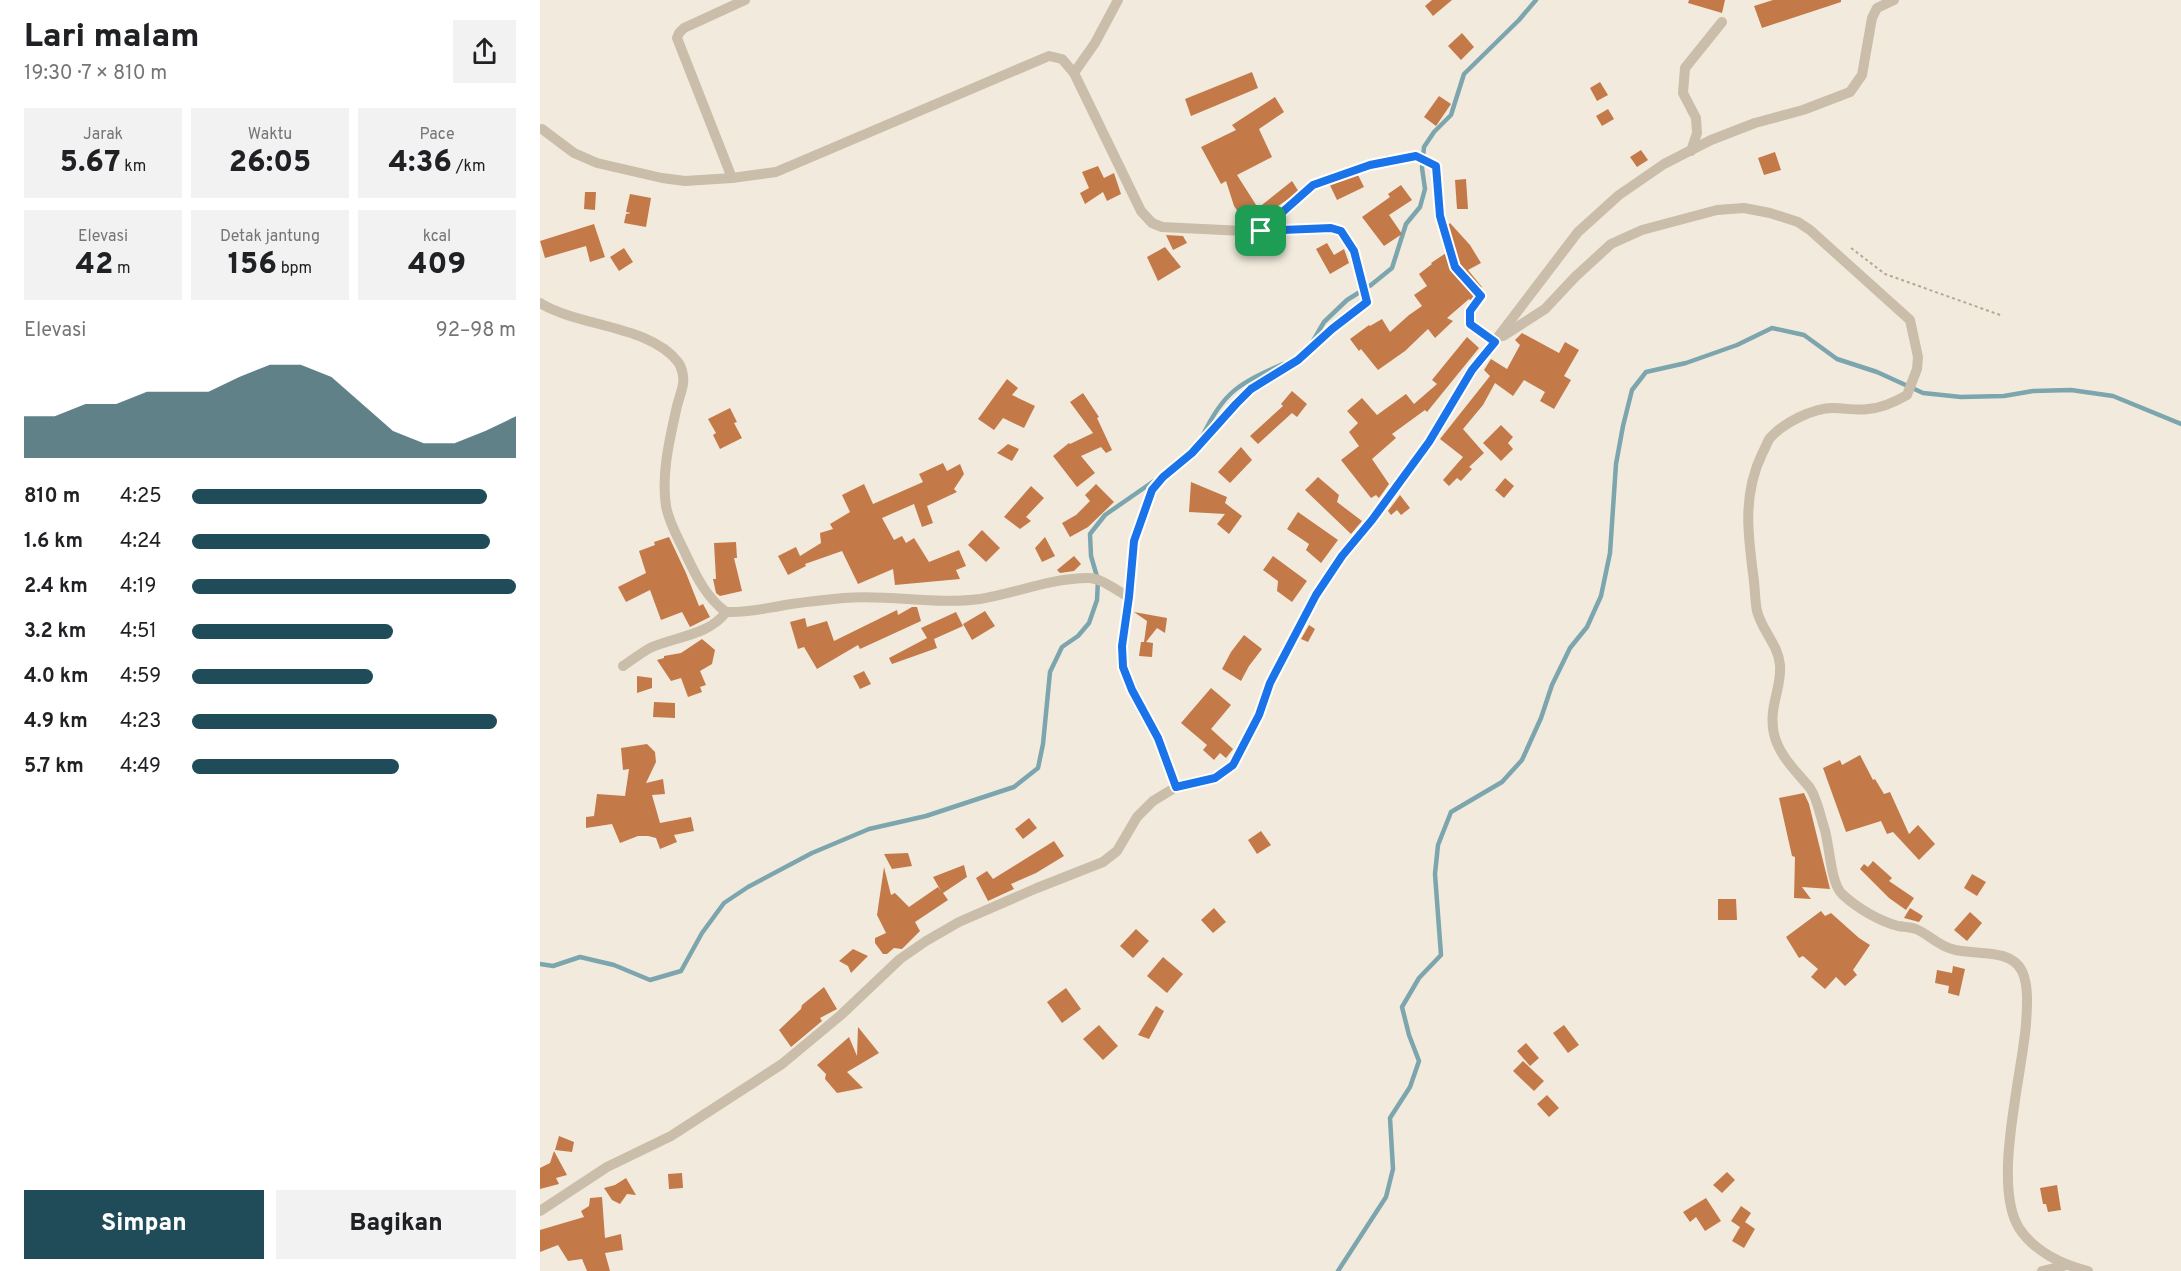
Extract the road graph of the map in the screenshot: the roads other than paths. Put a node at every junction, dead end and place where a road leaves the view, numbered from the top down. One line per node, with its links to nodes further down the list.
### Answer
1 (746, 0): 8 (street)
2 (1118, 0): 5 (street)
3 (1894, 0): 7 (street)
4 (1722, 22): 7 (street)
5 (1074, 73): 8 (street); 11 (street)
6 (541, 127): 8 (street)
7 (1691, 151): 10 (street)
8 (732, 178)
9 (540, 303): 12 (street)
10 (1495, 342): 14 (street); 16 (street)
11 (1129, 597): 12 (street); 14 (street)
12 (726, 612): 13 (street)
13 (622, 666)
14 (1176, 787): 15 (street)
15 (540, 1211)
16 (2067, 1265): 17 (street); 18 (street)
17 (2042, 1271)
18 (2088, 1271)

